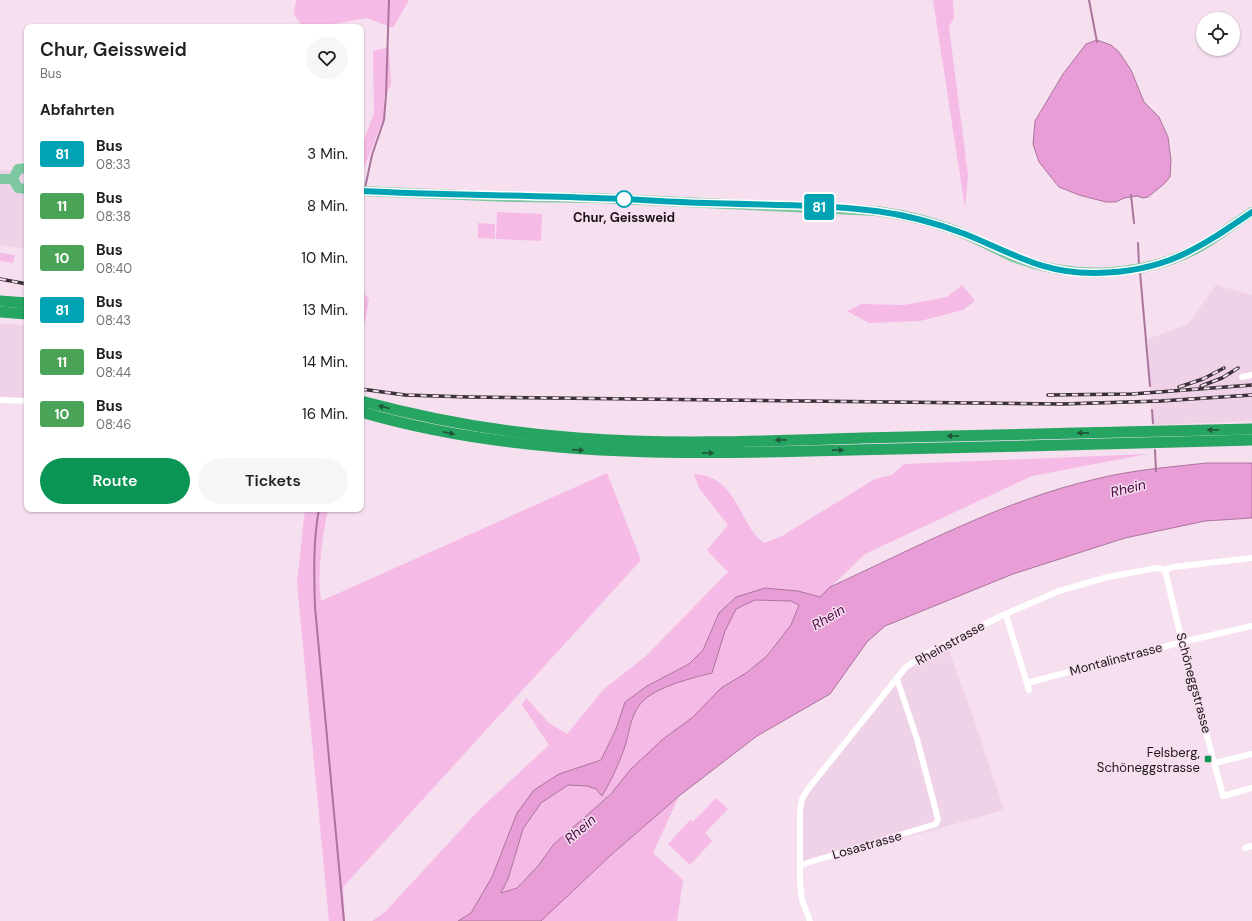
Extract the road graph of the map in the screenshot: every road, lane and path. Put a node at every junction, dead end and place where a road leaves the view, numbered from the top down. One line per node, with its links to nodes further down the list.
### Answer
1 (24, 168): 3 (main road)
2 (0, 179): 3 (main road)
3 (13, 179): 4 (main road)
4 (24, 189)
5 (365, 191): 6 (main road)
6 (1252, 212)
7 (0, 301): 8 (highway)
8 (24, 303)
9 (0, 312): 10 (highway)
10 (24, 314)
11 (0, 318): 12 (highway)
12 (24, 320)
13 (1252, 375): 14 (street)
14 (1242, 377)
15 (0, 400): 16 (street)
16 (24, 401)
17 (364, 402): 19 (highway, one-way to 17)
18 (364, 412): 19 (highway)
19 (409, 419): 20 (highway, one-way to 19); 21 (highway, one-way to 21)
20 (1252, 429)
21 (1252, 440)
22 (1252, 558): 23 (street, Rheinstrasse)
23 (1165, 570): 24 (street, Rheinstrasse); 26 (street, Schöneggstrasse)
24 (1006, 615): 27 (street, Rheinstrasse); 28 (street)
25 (1252, 626): 26 (street, Montalinstrasse)
26 (1182, 642): 28 (street, Montalinstrasse); 31 (street, Schöneggstrasse)
27 (897, 679): 35 (street, Rheinstrasse); 35 (street, Losastrasse)
28 (1027, 683): 29 (street)
29 (1029, 690)
30 (1252, 754): 31 (street)
31 (1215, 763): 32 (street, Schöneggstrasse)
32 (1252, 788)
33 (1252, 846): 34 (street)
34 (1245, 848)
35 (800, 865): 36 (street, Rheinstrasse)
36 (810, 921)

